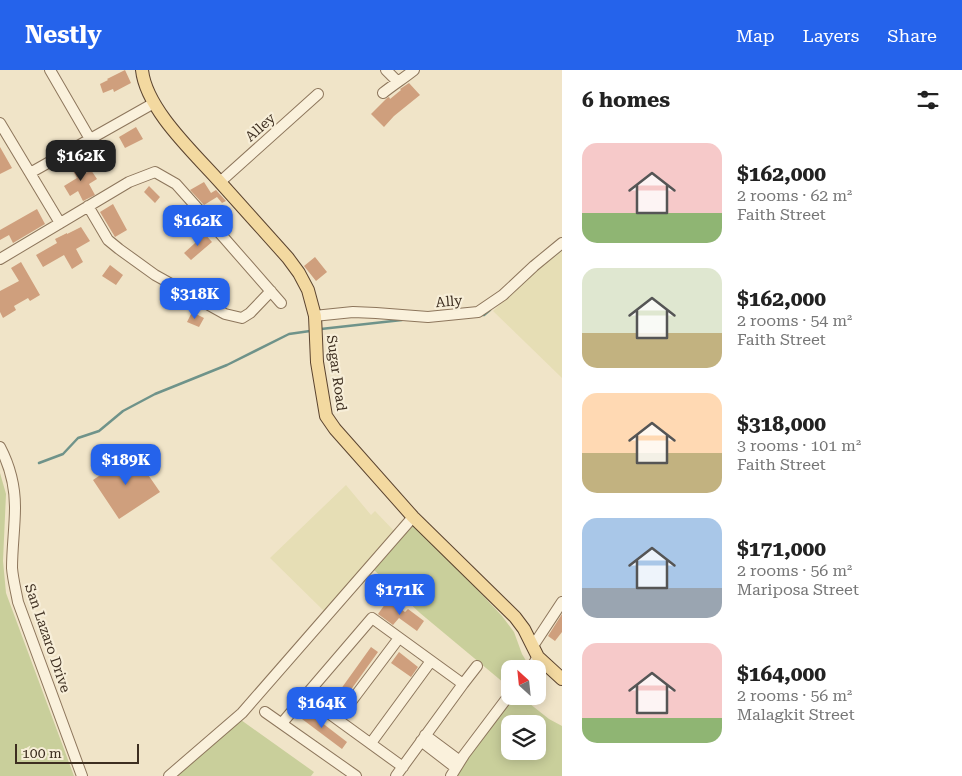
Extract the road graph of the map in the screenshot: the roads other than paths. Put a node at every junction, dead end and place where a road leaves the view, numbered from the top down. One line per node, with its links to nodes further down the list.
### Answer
1 (50, 70): 10 (street)
2 (142, 70): 8 (main road, Sugar Road)
3 (386, 70): 5 (street)
4 (414, 70): 5 (street)
5 (397, 81): 6 (street)
6 (383, 93)
7 (318, 94): 12 (street, Alley)
8 (154, 103): 10 (street); 12 (main road, Sugar Road)
9 (0, 123): 11 (street)
10 (90, 139): 11 (street)
11 (30, 173): 14 (street)
12 (220, 182): 19 (main road, Sugar Road)
13 (88, 206): 14 (street); 17 (street); 17 (street)
14 (60, 223): 16 (street)
15 (562, 243): 19 (street, Ally)
16 (1, 257)
17 (271, 291): 18 (street)
18 (281, 303)
19 (314, 316): 21 (main road, Sugar Road)
20 (0, 448): 39 (street, San Lazaro Drive)
21 (413, 517): 24 (main road, Sugar Road); 40 (street)
22 (562, 602): 24 (street)
23 (399, 638): 26 (street); 30 (street); 33 (street)
24 (536, 652): 25 (street); 28 (main road, Sugar Road)
25 (533, 660)
26 (431, 661): 29 (street); 36 (street)
27 (477, 666): 29 (street)
28 (562, 679)
29 (462, 684): 35 (street)
30 (305, 696): 33 (street); 34 (street)
31 (501, 705): 37 (street)
32 (265, 712): 34 (street)
33 (338, 720): 36 (street)
34 (282, 723): 41 (street)
35 (423, 738): 37 (street); 38 (street)
36 (371, 743): 38 (street)
37 (453, 765)
38 (403, 766): 42 (street)
39 (82, 776)
40 (169, 776)
41 (356, 776)
42 (396, 776)

